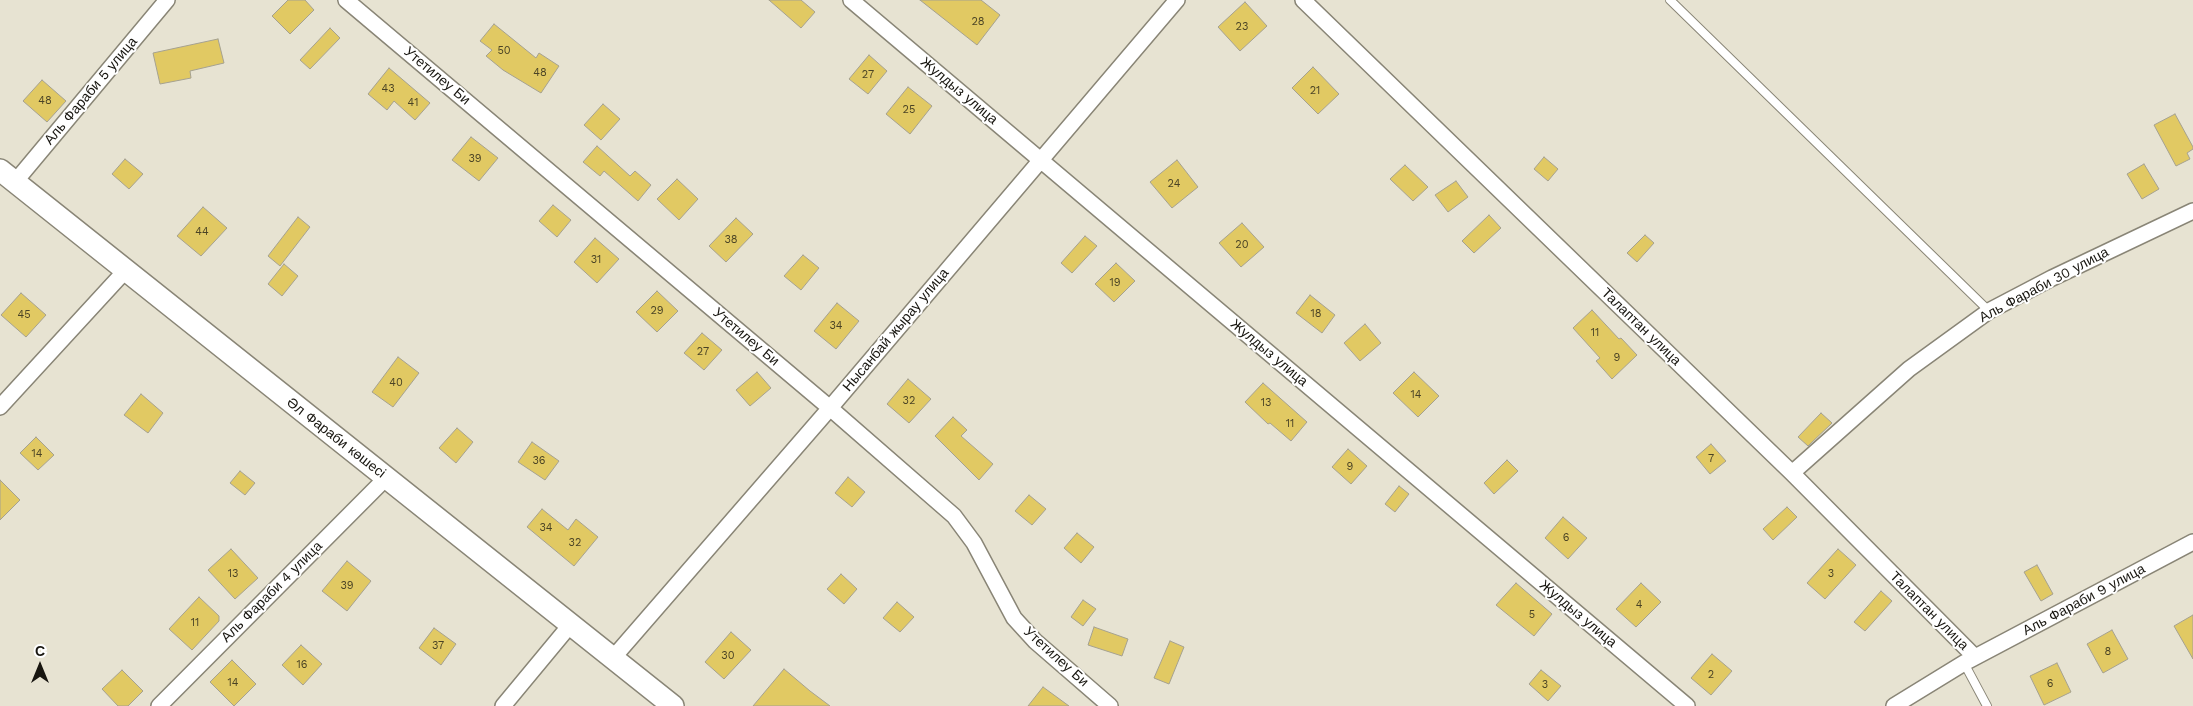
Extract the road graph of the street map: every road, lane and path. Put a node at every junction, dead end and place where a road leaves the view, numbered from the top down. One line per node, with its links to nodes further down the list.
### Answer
1 (167, 0): 8 (street, Аль Фараби 5 улица)
2 (346, 0): 13 (street, Утетилеу Би)
3 (851, 0): 7 (street, Жулдыз улица)
4 (1177, 0): 7 (street, Нысанбай жырау улица)
5 (1303, 0): 14 (street, Талаптан улица)
6 (1670, 0): 11 (lane)
7 (1040, 159): 13 (street, Нысанбай жырау улица); 24 (street, Жулдыз улица)
8 (7, 176): 10 (street, Әл Фараби көшесі)
9 (2193, 212): 11 (street, Аль Фараби 30 улица)
10 (125, 271): 12 (street); 15 (street, Әл Фараби көшесі)
11 (1989, 311): 14 (street, Аль Фараби 30 улица)
12 (0, 407)
13 (830, 408): 18 (street, Нысанбай жырау улица); 23 (street, Утетилеу Би)
14 (1792, 473): 19 (street, Талаптан улица)
15 (386, 478): 17 (street, Әл Фараби көшесі); 20 (street, Аль Фараби 4 улица)
16 (2193, 542): 19 (street, Аль Фараби 9 улица)
17 (571, 624): 18 (street, Әл Фараби көшесі); 21 (street)
18 (613, 658): 22 (street, Әл Фараби көшесі)
19 (1969, 660): 25 (street); 26 (lane)
20 (159, 706)
21 (503, 706)
22 (672, 706)
23 (1110, 706)
24 (1687, 706)
25 (1894, 706)
26 (1987, 706)

